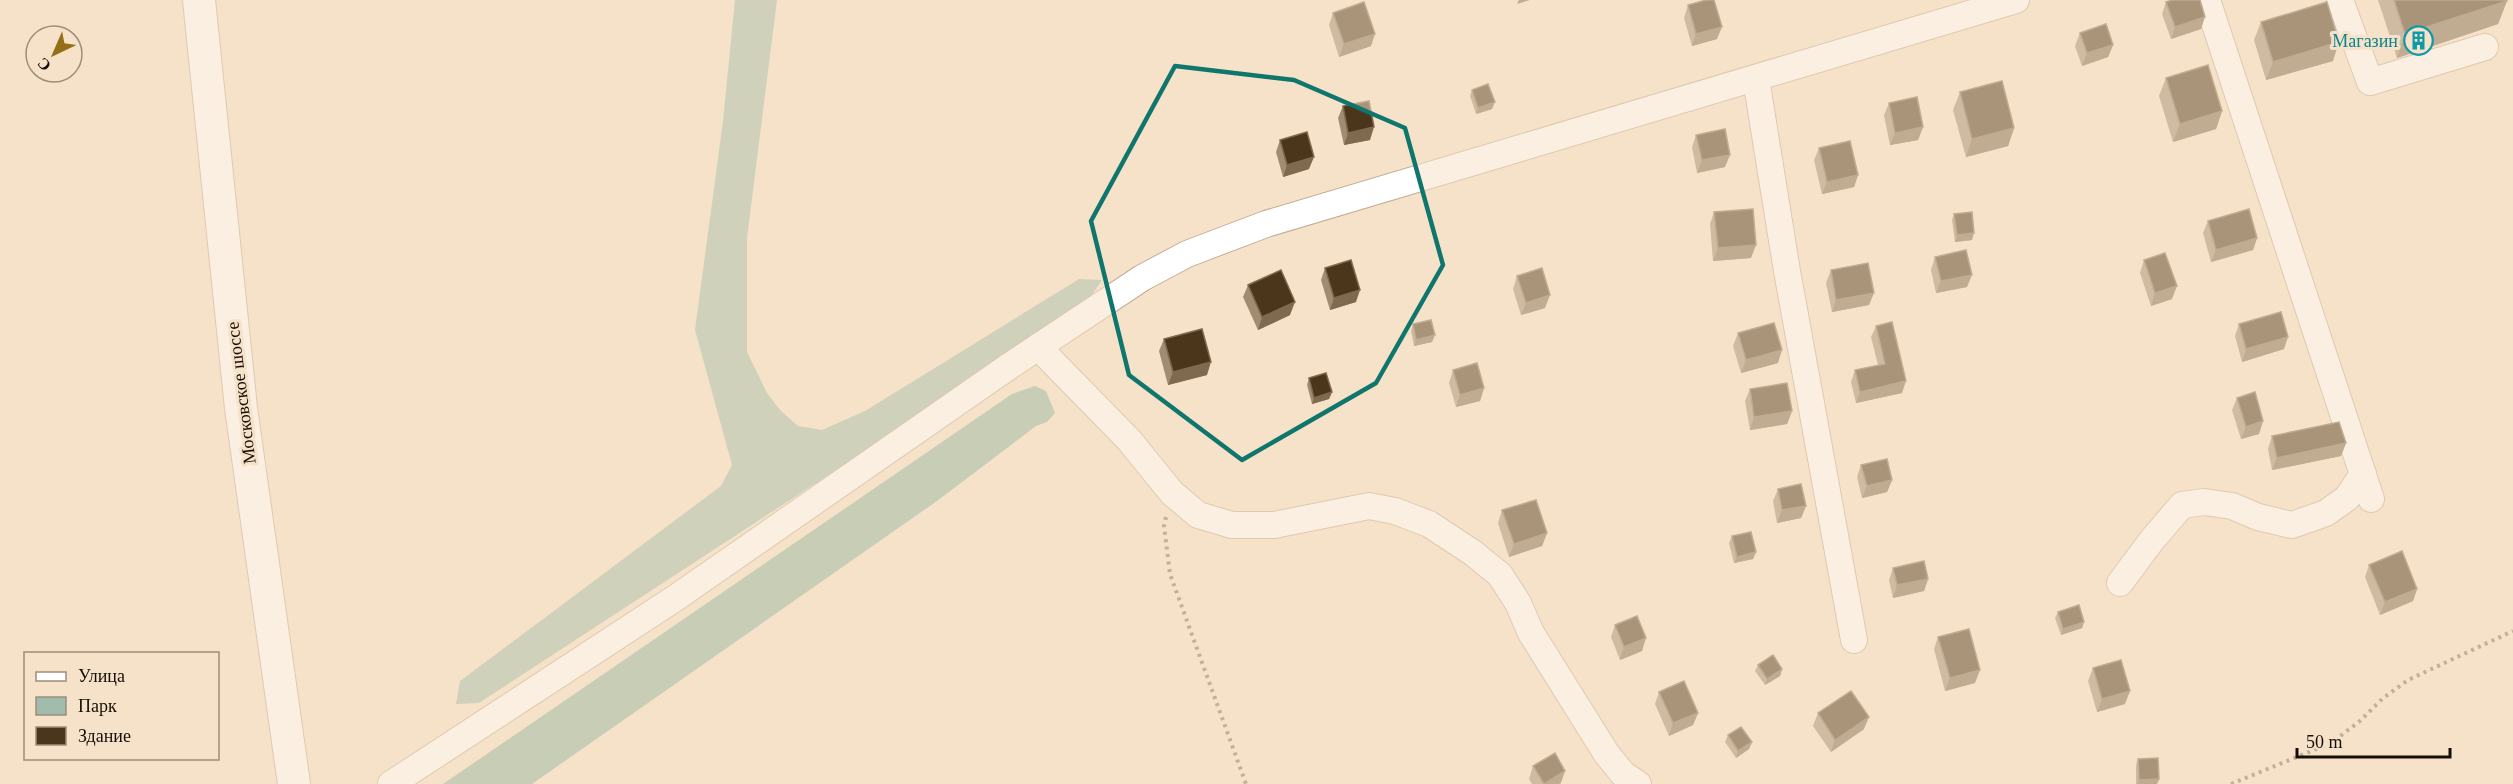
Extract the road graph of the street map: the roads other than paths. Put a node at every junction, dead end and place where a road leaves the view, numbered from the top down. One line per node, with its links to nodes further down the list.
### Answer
1 (199, 0): 12 (main road, Московское шоссе)
2 (2016, 0): 6 (street)
3 (2207, 0): 8 (street)
4 (2340, 0): 5 (street)
5 (2485, 47)
6 (1756, 80): 7 (street); 11 (street)
7 (1038, 347): 13 (street); 14 (street)
8 (2363, 474): 9 (street); 10 (street)
9 (2371, 499)
10 (2121, 584)
11 (1854, 640)
12 (294, 784)
13 (391, 784)
14 (1638, 784)

